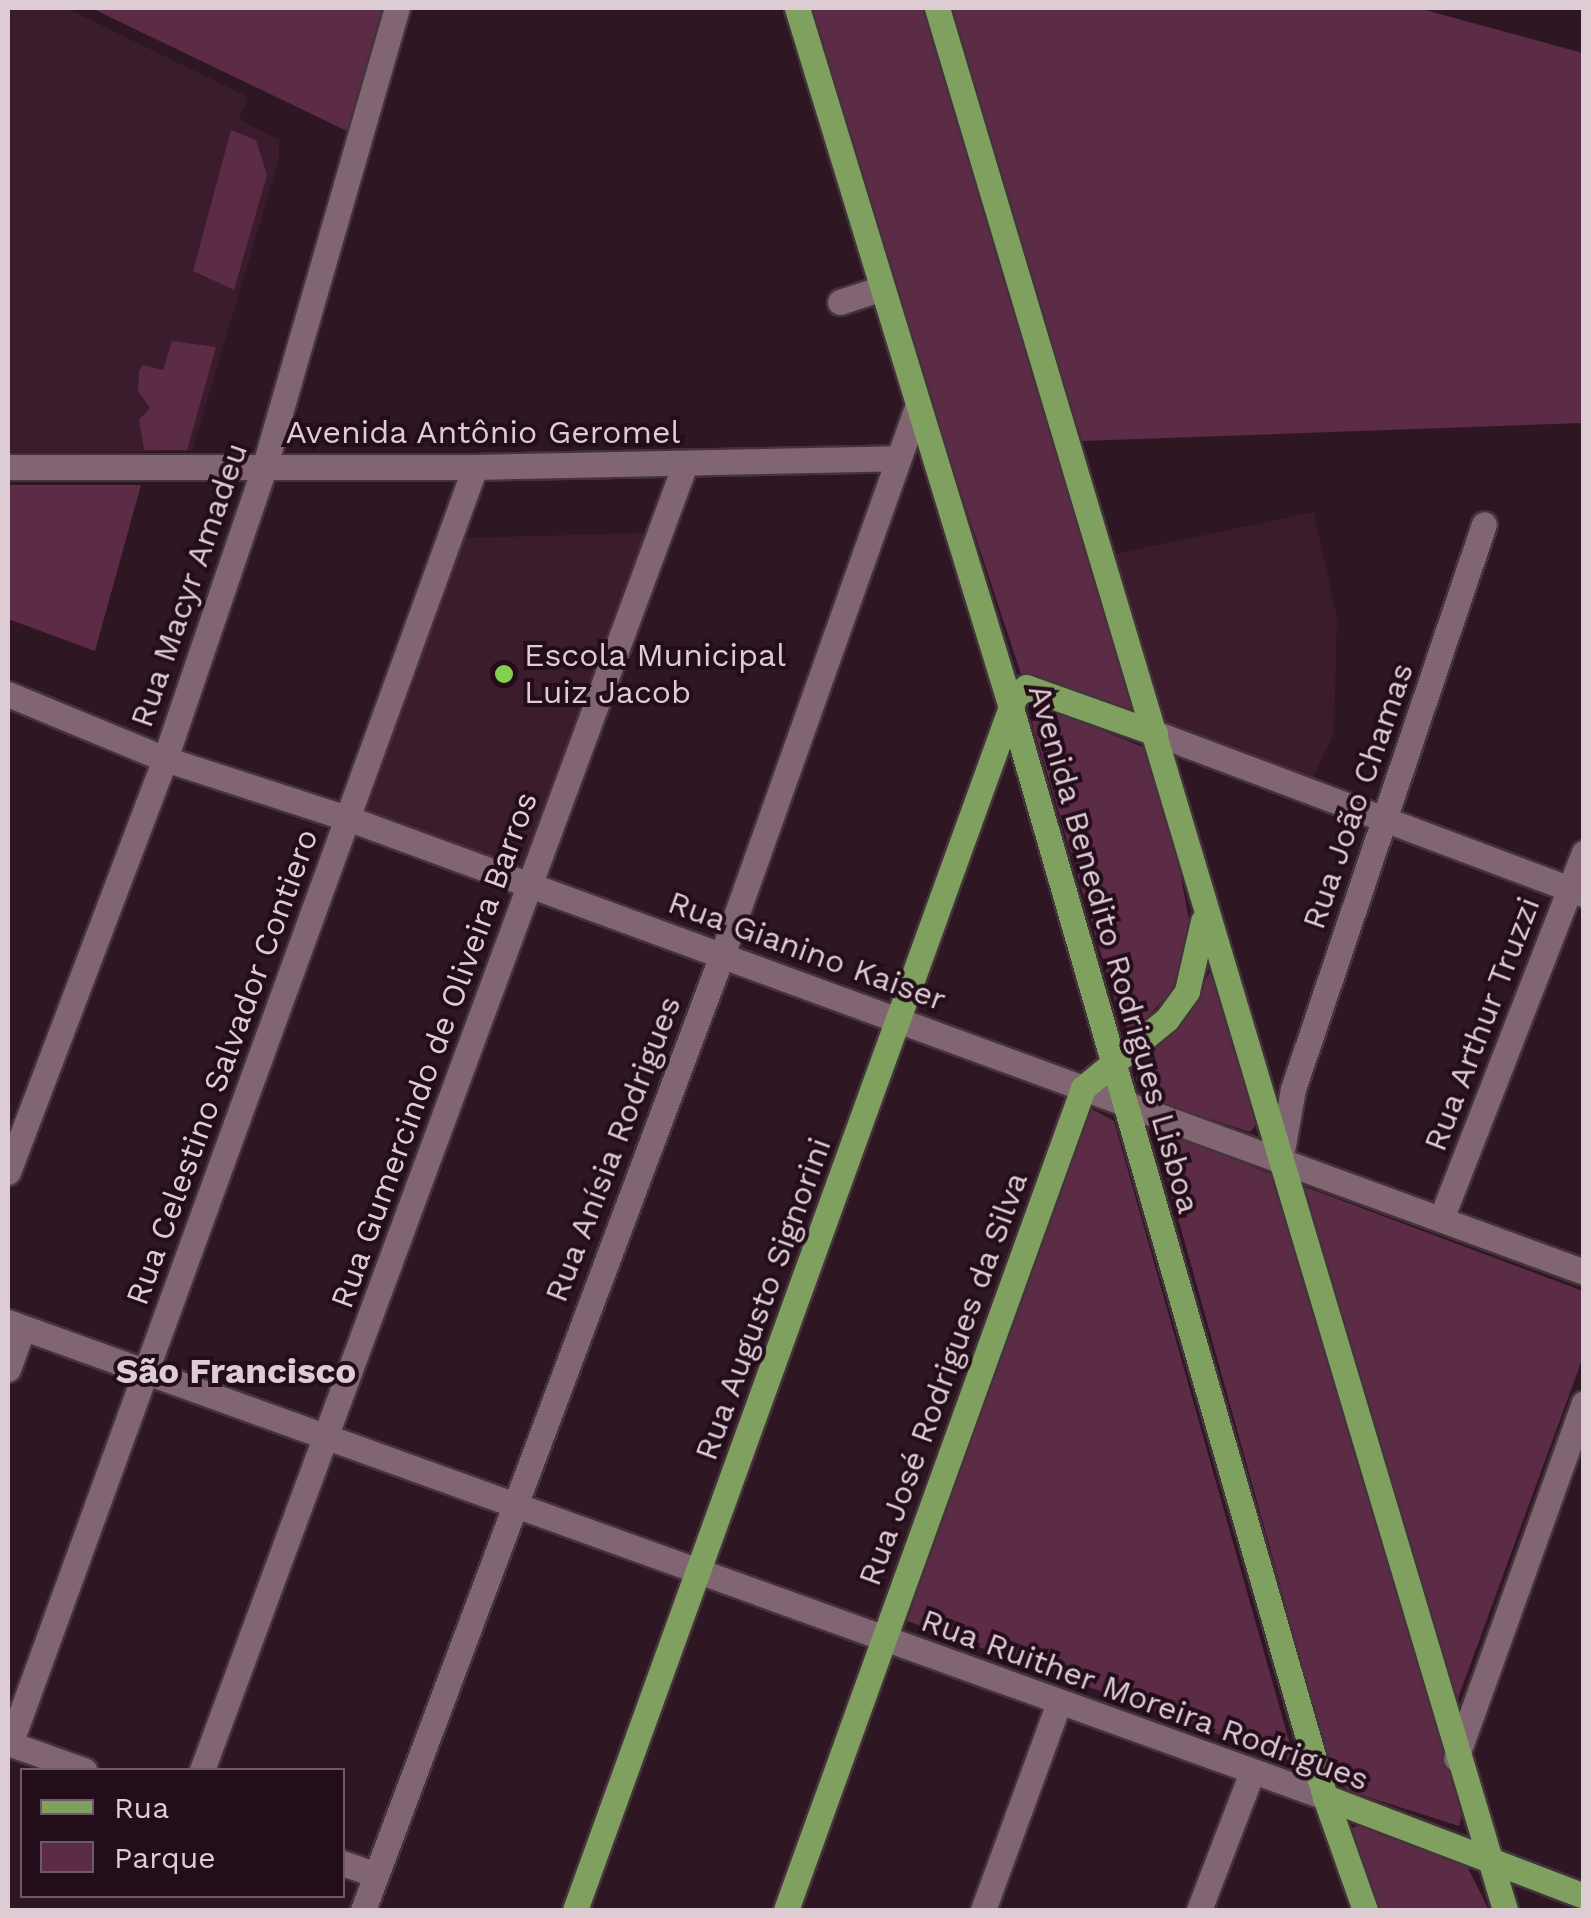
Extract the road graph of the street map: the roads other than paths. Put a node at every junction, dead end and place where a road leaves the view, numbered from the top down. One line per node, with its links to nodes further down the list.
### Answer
1 (397, 8): 9 (street, Rua Macyr Amadeu)
2 (797, 8): 4 (main road, Avenida Benedito Rodrigues Lisboa)
3 (937, 8): 15 (main road)
4 (877, 282): 5 (street); 6 (main road, Avenida Benedito Rodrigues Lisboa)
5 (839, 295)
6 (916, 408): 7 (street, Rua Anísia Rodrigues); 14 (main road, Avenida Benedito Rodrigues Lisboa)
7 (898, 458): 8 (street, Avenida Antônio Geromel); 23 (street, Rua Anísia Rodrigues)
8 (685, 464): 11 (street, Avenida Antônio Geromel); 20 (street, Rua Gumercindo de Oliveira Barros)
9 (265, 466): 10 (street, Avenida Antônio Geromel); 11 (street, Avenida Antônio Geromel); 16 (street, Rua Macyr Amadeu)
10 (8, 467)
11 (475, 468): 18 (street, Rua Celestino Salvador Contiero)
12 (1484, 524): 17 (street, Rua João Chamas)
13 (8, 694): 16 (street, Rua Gianino Kaiser)
14 (1012, 711): 15 (main road); 24 (main road, Rua Augusto Signorini); 25 (main road, Avenida Benedito Rodrigues Lisboa)
15 (1156, 733): 17 (street); 22 (main road)
16 (165, 759): 18 (street, Rua Gianino Kaiser); 31 (street, Rua Macyr Amadeu)
17 (1387, 816): 21 (street); 28 (street, Rua João Chamas)
18 (348, 818): 20 (street, Rua Gianino Kaiser); 36 (street, Rua Celestino Salvador Contiero)
19 (1584, 853): 21 (street, Rua Arthur Truzzi)
20 (530, 884): 23 (street, Rua Gianino Kaiser); 38 (street, Rua Gumercindo de Oliveira Barros)
21 (1577, 891): 32 (street, Rua Arthur Truzzi)
22 (1204, 906): 25 (main road); 27 (main road)
23 (722, 955): 24 (street, Rua Gianino Kaiser); 39 (street, Rua Anísia Rodrigues)
24 (902, 1019): 26 (street, Rua Gianino Kaiser); 40 (main road, Rua Augusto Signorini)
25 (1115, 1063): 26 (main road); 29 (main road, Avenida Benedito Rodrigues Lisboa)
26 (1083, 1088): 29 (street, Rua Gianino Kaiser); 41 (main road, Rua José Rodrigues da Silva)
27 (1257, 1088): 28 (street); 30 (main road)
28 (1294, 1089): 30 (street, Rua João Chamas)
29 (1125, 1103): 30 (street, Rua Gianino Kaiser); 48 (main road, Avenida Benedito Rodrigues Lisboa)
30 (1280, 1162): 32 (street, Rua Gianino Kaiser); 44 (main road)
31 (8, 1172)
32 (1441, 1219): 33 (street, Rua Gianino Kaiser)
33 (1584, 1272)
34 (16, 1325): 35 (street); 36 (street, Rua Ruither Moreira Rodrigues)
35 (8, 1369)
36 (146, 1372): 38 (street, Rua Ruither Moreira Rodrigues); 43 (street, Rua Celestino Salvador Contiero)
37 (1584, 1403): 44 (street)
38 (325, 1438): 39 (street, Rua Ruither Moreira Rodrigues); 46 (street, Rua Gumercindo de Oliveira Barros)
39 (510, 1506): 40 (street, Rua Ruither Moreira Rodrigues); 51 (street, Rua Anísia Rodrigues)
40 (696, 1572): 41 (street, Rua Ruither Moreira Rodrigues); 54 (main road, Rua Augusto Signorini)
41 (882, 1641): 42 (street, Rua Ruither Moreira Rodrigues); 55 (main road, Rua José Rodrigues da Silva)
42 (1058, 1706): 47 (street, Rua Ruither Moreira Rodrigues); 56 (street)
43 (9, 1744): 45 (street)
44 (1456, 1758): 49 (main road)
45 (78, 1768)
46 (203, 1768)
47 (1252, 1772): 48 (street, Rua Ruither Moreira Rodrigues); 57 (street)
48 (1326, 1797): 49 (main road, Rua Ruither Moreira Rodrigues); 58 (main road, Avenida Benedito Rodrigues Lisboa)
49 (1485, 1859): 52 (main road, Rua Ruither Moreira Rodrigues); 59 (main road)
50 (345, 1864): 51 (street)
51 (376, 1874): 53 (street, Rua Anísia Rodrigues)
52 (1584, 1896)
53 (362, 1910)
54 (576, 1910)
55 (786, 1910)
56 (983, 1910)
57 (1200, 1910)
58 (1365, 1910)
59 (1505, 1910)

